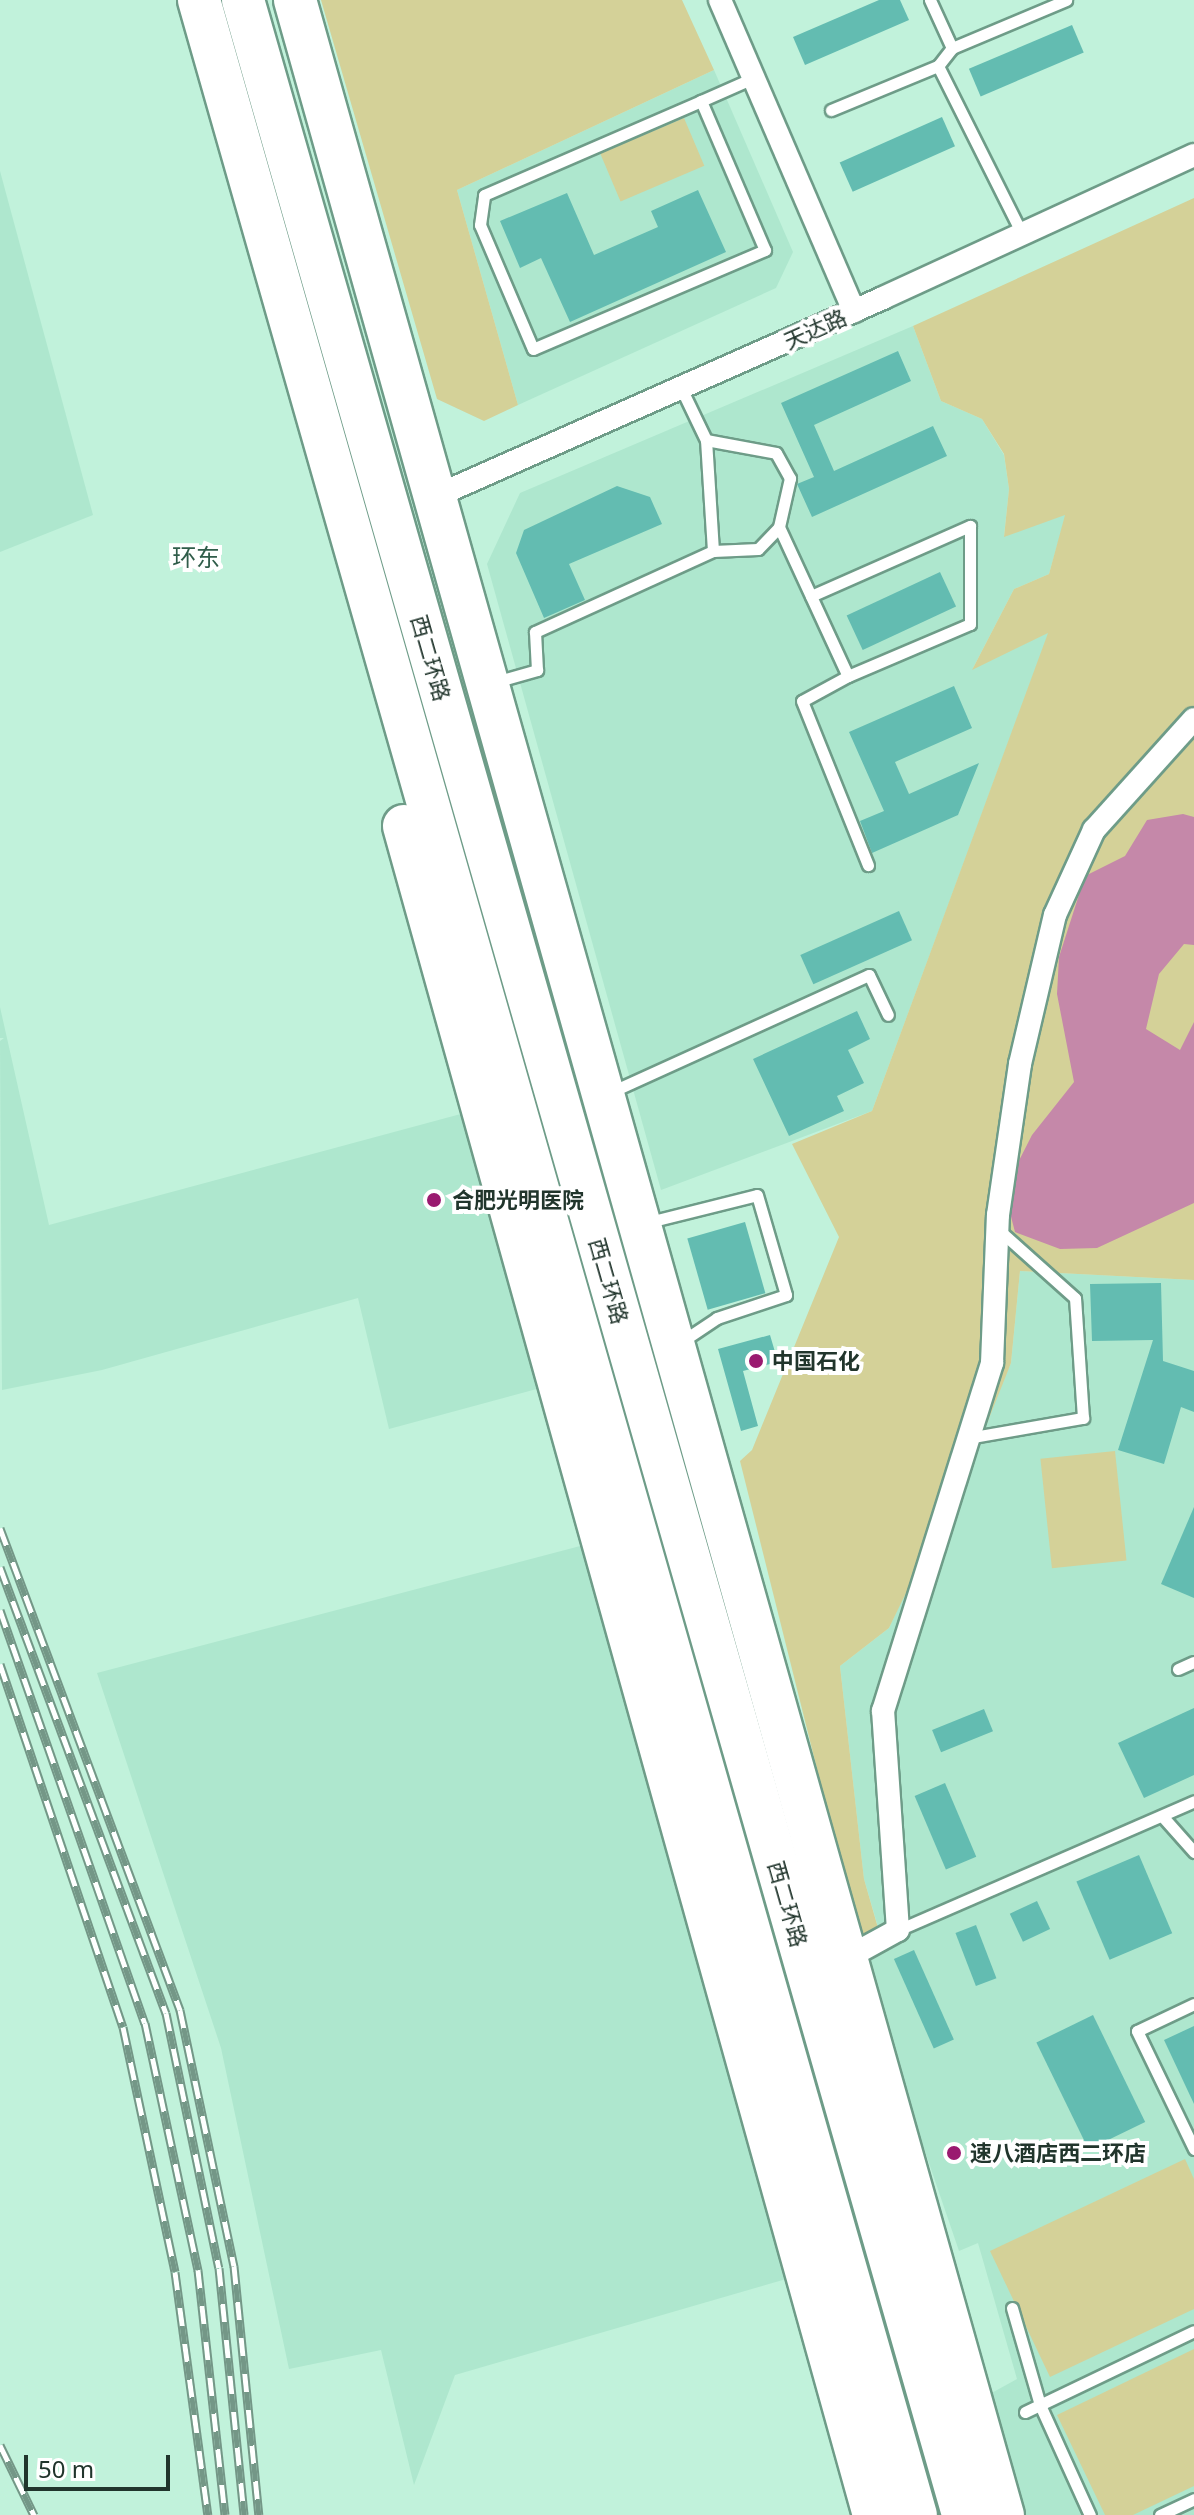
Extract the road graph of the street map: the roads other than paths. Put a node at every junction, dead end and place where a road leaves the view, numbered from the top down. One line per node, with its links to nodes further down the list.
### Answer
1 (174, 0): 47 (highway)
2 (199, 0): 48 (highway, 西二环路)
3 (243, 0): 46 (highway, 西二环路)
4 (295, 0): 18 (highway, 西二环路)
5 (720, 0): 10 (street)
6 (930, 0): 8 (lane)
7 (1066, 0): 8 (lane)
8 (952, 48): 9 (lane)
9 (938, 66): 12 (lane); 14 (lane)
10 (753, 78): 11 (lane); 15 (street)
11 (701, 101): 11 (lane)
12 (831, 110)
13 (1194, 155): 14 (street, 天达路)
14 (1022, 234): 15 (street, 天达路)
15 (854, 311): 16 (street, 天达路)
16 (681, 388): 17 (lane); 18 (street, 天达路)
17 (706, 440): 19 (lane); 20 (lane)
18 (434, 497): 23 (highway, 西二环路)
19 (779, 527): 20 (lane); 21 (lane)
20 (713, 551): 23 (lane)
21 (811, 596): 22 (lane); 22 (lane)
22 (848, 676): 25 (lane)
23 (487, 684): 27 (highway, 西二环路)
24 (1194, 719): 29 (street)
25 (868, 865)
26 (888, 1015): 27 (lane)
27 (604, 1096): 28 (highway, 西二环路)
28 (640, 1224): 30 (highway, 西二环路); 30 (lane)
29 (998, 1229): 31 (street); 31 (lane)
30 (674, 1347): 38 (highway, 西二环路)
31 (968, 1438): 37 (street)
32 (1194, 1662): 33 (lane)
33 (1178, 1669)
34 (1194, 1801): 35 (lane)
35 (1163, 1817): 36 (lane); 37 (lane)
36 (1194, 1852)
37 (898, 1930): 38 (street)
38 (845, 1959): 49 (highway, 西二环路)
39 (1194, 2004): 40 (lane)
40 (1194, 2149)
41 (1012, 2308): 43 (lane)
42 (1194, 2331): 43 (lane)
43 (1040, 2405): 44 (lane); 50 (lane)
44 (1025, 2412)
45 (1194, 2499): 51 (lane)
46 (963, 2508)
47 (874, 2515)
48 (916, 2515)
49 (1003, 2515)
50 (1090, 2515)
51 (1160, 2515)

